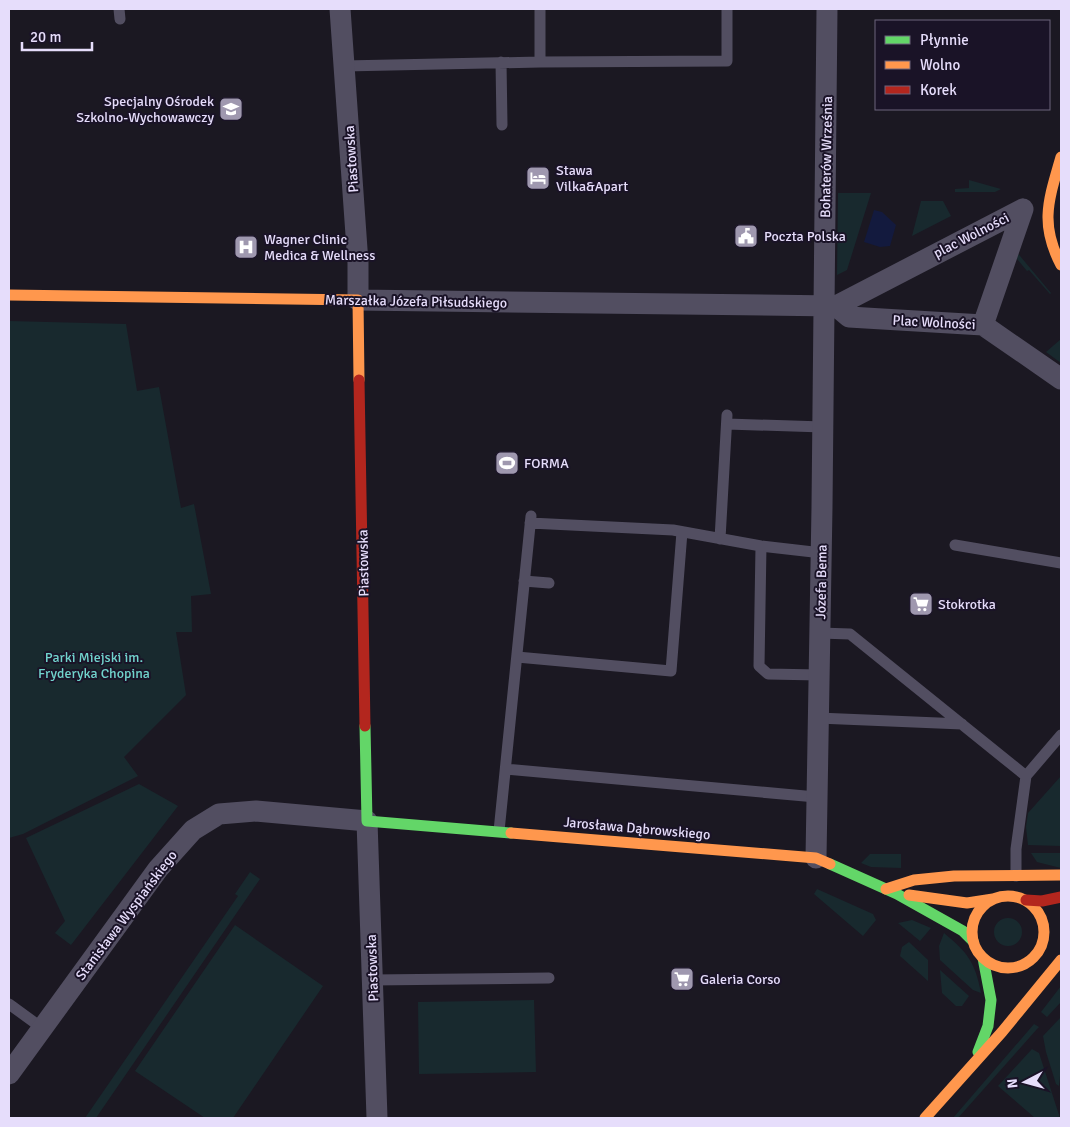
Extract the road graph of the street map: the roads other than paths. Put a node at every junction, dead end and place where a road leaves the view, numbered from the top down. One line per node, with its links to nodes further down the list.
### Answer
1 (340, 9): 7 (street, Piastowska)
2 (540, 9): 6 (lane)
3 (727, 9): 6 (lane)
4 (828, 9): 14 (street, Bohaterów Września)
5 (502, 62): 6 (lane); 7 (lane); 8 (lane)
6 (540, 62)
7 (344, 66): 13 (street, Piastowska)
8 (502, 125)
9 (1061, 157): 10 (street)
10 (1058, 181): 11 (street)
11 (1061, 265)
12 (9, 295): 13 (street, Marszałka Józefa Piłsudskiego)
13 (358, 300): 14 (street, Marszałka Józefa Piłsudskiego); 35 (street, Piastowska)
14 (830, 306): 15 (street, Plac Wolności); 15 (street, plac Wolności); 17 (street, Józefa Bema)
15 (982, 325): 16 (street, Plac Wolności)
16 (1061, 379)
17 (823, 427): 19 (lane); 22 (street, Józefa Bema)
18 (682, 532): 19 (lane); 24 (lane); 27 (lane)
19 (720, 539): 20 (lane)
20 (761, 546): 22 (lane); 28 (lane)
21 (955, 546): 23 (lane)
22 (822, 553): 26 (street, Józefa Bema)
23 (1061, 563)
24 (524, 581): 25 (lane); 27 (lane)
25 (549, 583)
26 (820, 633): 28 (street, Józefa Bema); 30 (lane)
27 (517, 657): 32 (lane)
28 (819, 675): 29 (street, Józefa Bema)
29 (818, 718): 30 (lane); 34 (street, Józefa Bema)
30 (962, 724): 33 (lane)
31 (1061, 736): 33 (lane)
32 (506, 769): 34 (lane); 36 (lane)
33 (1026, 776): 39 (lane)
34 (816, 796): 37 (street, Józefa Bema)
35 (367, 821): 36 (street, Jarosława Dąbrowskiego); 53 (street, Piastowska); 57 (street, Stanisława Wyspiańskiego)
36 (499, 832): 37 (street, Jarosława Dąbrowskiego)
37 (816, 858): 40 (street, Jarosława Dąbrowskiego)
38 (1061, 875): 39 (street)
39 (1016, 876): 40 (street)
40 (886, 889): 41 (street, Jarosława Dąbrowskiego)
41 (897, 894): 43 (street, Jarosława Dąbrowskiego); 46 (street, Jarosława Dąbrowskiego)
42 (1061, 897): 44 (street)
43 (994, 899): 44 (street); 46 (street)
44 (1026, 900): 47 (street)
45 (1052, 932): 47 (street)
46 (973, 941): 48 (street)
47 (1042, 942): 49 (street)
48 (984, 958): 49 (street); 58 (street)
49 (1031, 959): 51 (street)
50 (1061, 960): 56 (street)
51 (1024, 976)
52 (549, 978): 53 (lane)
53 (372, 980): 60 (street, Piastowska)
54 (1022, 991): 56 (street)
55 (9, 1004): 57 (lane)
56 (1018, 1010): 58 (street)
57 (42, 1028): 59 (street, Stanisława Wyspiańskiego)
58 (975, 1060): 61 (street)
59 (9, 1074)
60 (377, 1118)
61 (925, 1118)

